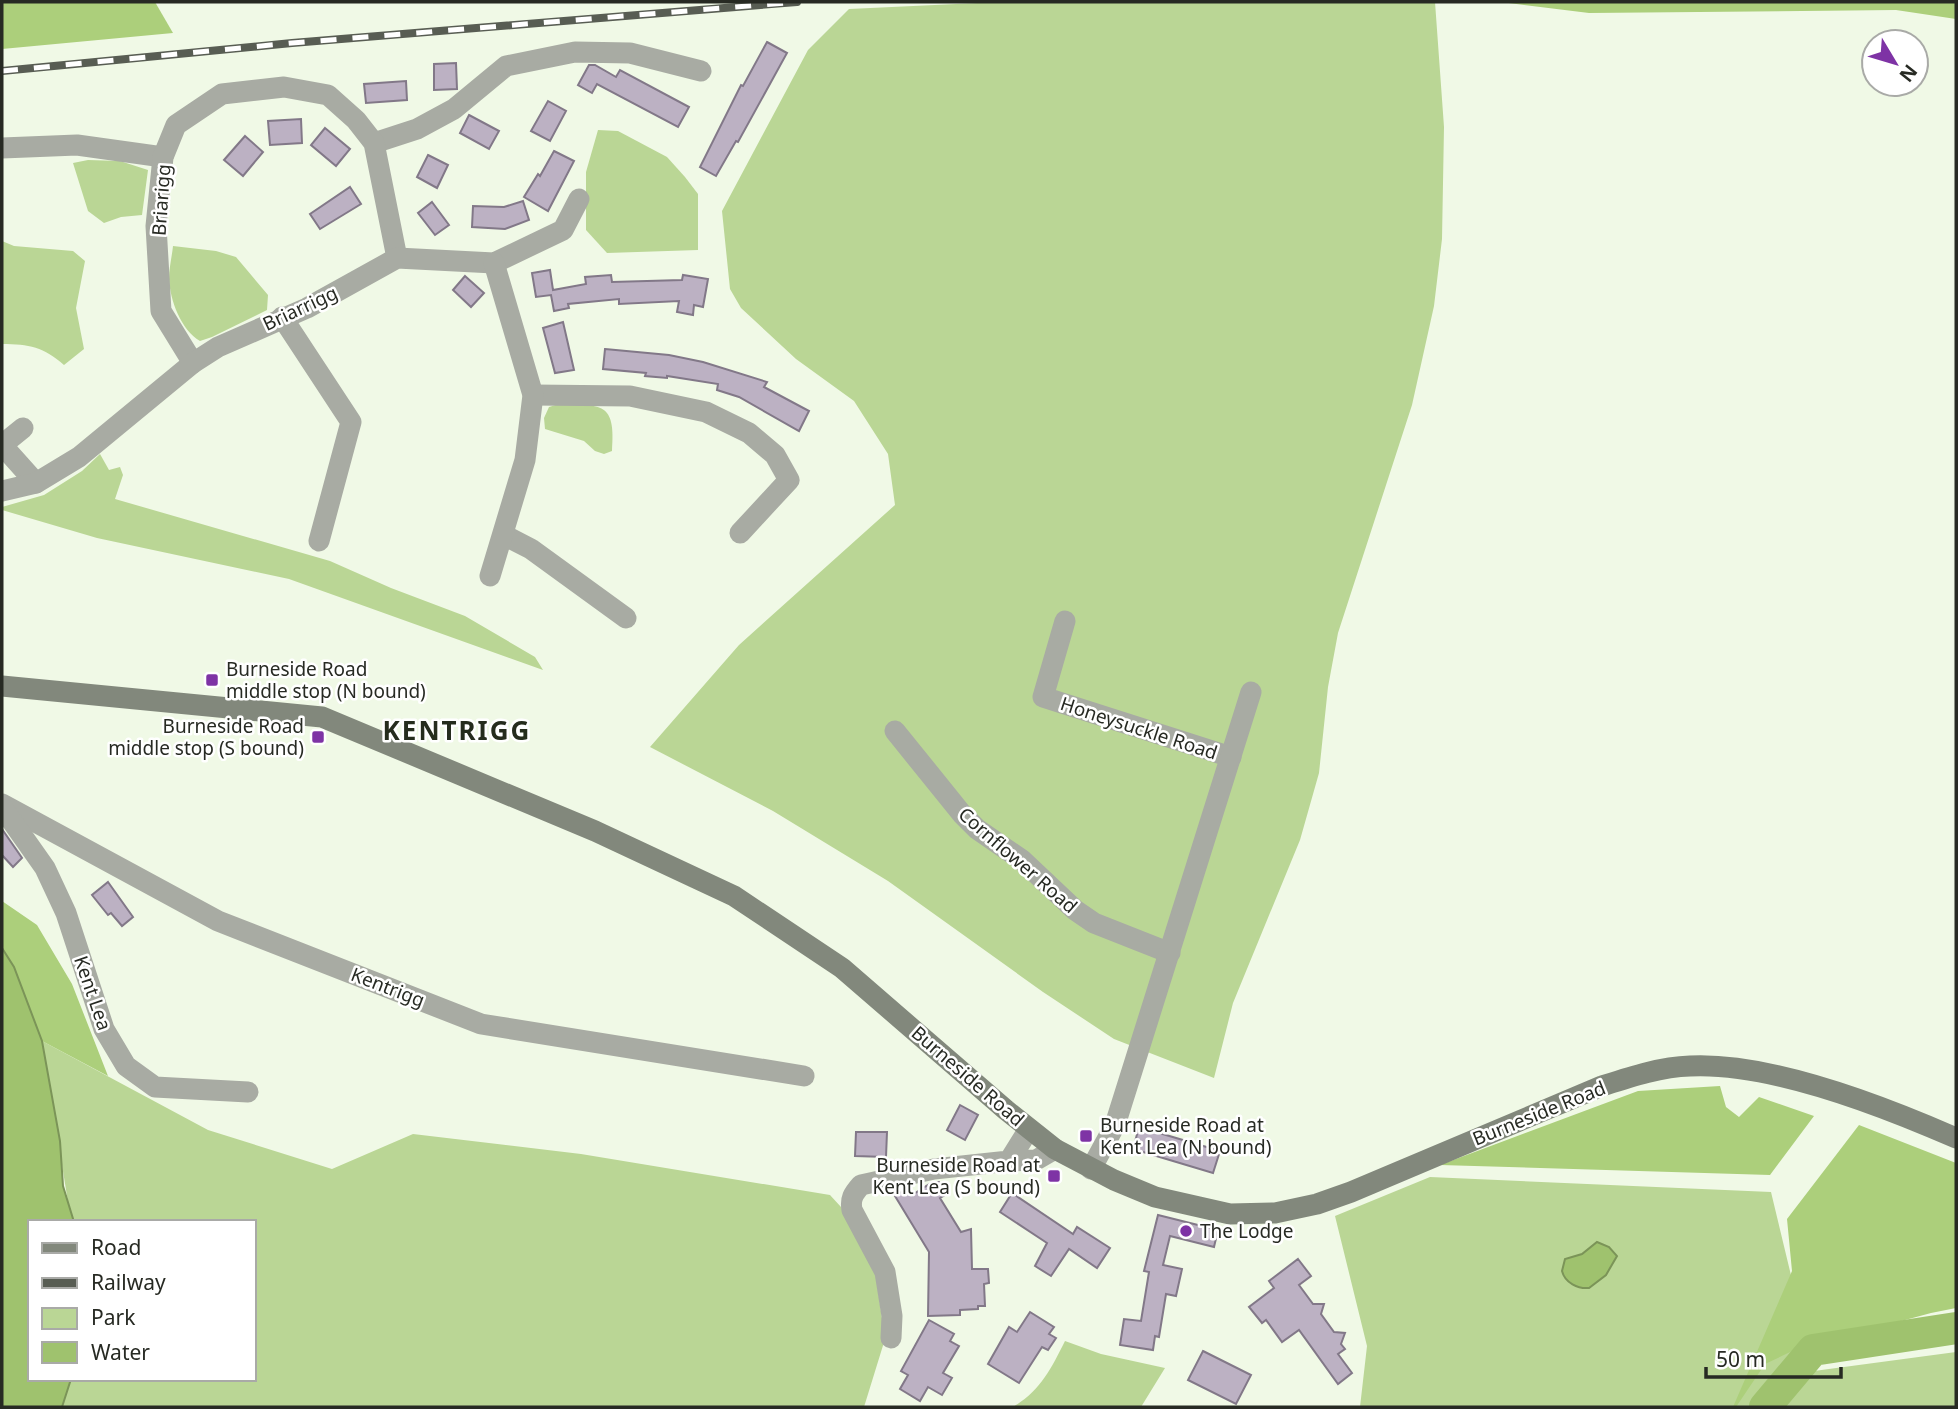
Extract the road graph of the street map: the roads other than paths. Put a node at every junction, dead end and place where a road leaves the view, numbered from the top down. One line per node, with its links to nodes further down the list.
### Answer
1 (701, 71): 2 (street)
2 (374, 143): 4 (street, Briarigg); 6 (street, Briarigg)
3 (2, 148): 4 (street)
4 (163, 158): 9 (street, Briarigg)
5 (579, 199): 7 (street)
6 (397, 258): 7 (street); 8 (street, Briarrigg)
7 (494, 264): 10 (street)
8 (282, 317): 9 (street, Briarrigg); 17 (street)
9 (193, 363): 13 (street, Briarrigg)
10 (533, 395): 15 (street); 16 (street)
11 (23, 428): 12 (street)
12 (2, 445): 13 (street)
13 (36, 483): 14 (street, Briarrigg)
14 (2, 491)
15 (740, 533)
16 (504, 535): 18 (street); 19 (street)
17 (319, 541)
18 (490, 576)
19 (626, 618)
20 (1065, 621): 24 (street, Honeysuckle Road)
21 (2, 686): 29 (street, Burneside Road)
22 (1251, 692): 24 (street)
23 (895, 731): 26 (street, Cornflower Road)
24 (1231, 757): 26 (street)
25 (2, 805): 27 (street, Kentrigg); 28 (street, Kent Lea)
26 (1170, 953): 33 (street)
27 (804, 1076)
28 (248, 1092)
29 (1029, 1129): 31 (street, Burneside Road); 32 (street)
30 (1956, 1138): 33 (street, Burneside Road)
31 (1055, 1149): 32 (street); 33 (street, Burneside Road)
32 (1009, 1161): 34 (street)
33 (1091, 1169)
34 (891, 1338)

